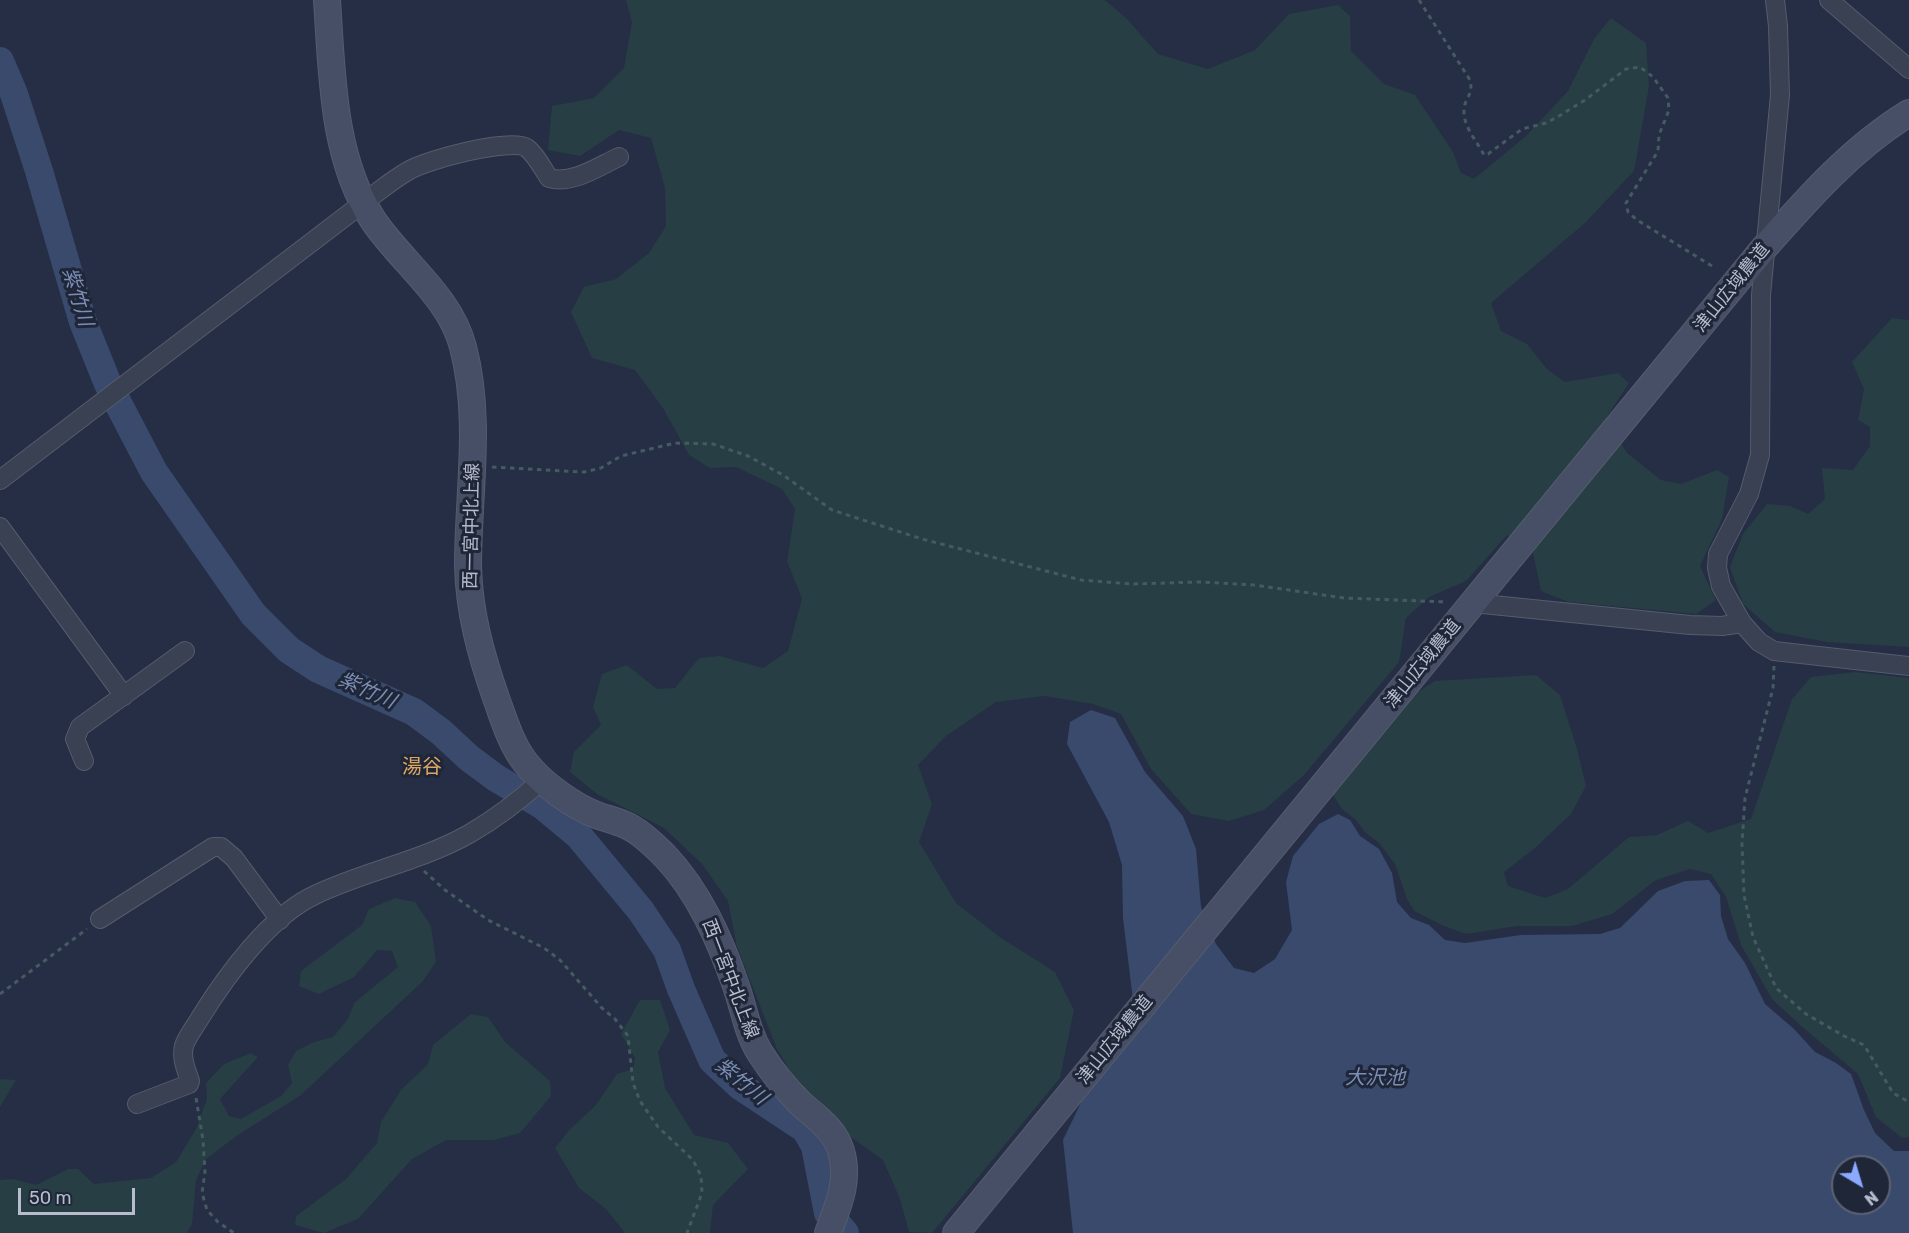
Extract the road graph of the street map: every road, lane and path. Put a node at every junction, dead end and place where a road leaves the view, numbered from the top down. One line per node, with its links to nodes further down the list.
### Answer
1 (327, 0): 9 (street, 西一宮中北上線)
2 (1419, 0): 12 (path)
3 (1775, 0): 8 (street)
4 (1828, 0): 5 (street)
5 (1909, 69)
6 (1909, 113): 10 (street, 津山広域農道)
7 (619, 157): 9 (street)
8 (1772, 193): 10 (street); 11 (street)
9 (363, 203): 15 (street, 西一宮中北上線); 16 (street)
10 (1798, 210): 11 (street, 津山広域農道)
11 (1764, 248): 13 (street, 津山広域農道); 14 (street)
12 (1712, 266)
13 (1732, 288): 14 (street); 18 (street, 津山広域農道)
14 (1761, 295): 19 (street)
15 (473, 466): 18 (path); 25 (street, 西一宮中北上線)
16 (0, 480)
17 (0, 527): 23 (street)
18 (1473, 603): 19 (street); 36 (street, 津山広域農道)
19 (1742, 623): 21 (street)
20 (185, 651): 23 (street)
21 (1774, 651): 22 (street); 31 (path)
22 (1909, 666)
23 (124, 696): 24 (street)
24 (84, 761)
25 (536, 785): 26 (street); 33 (street, 西一宮中北上線)
26 (415, 857): 28 (street); 35 (path)
27 (100, 919): 28 (street); 29 (path)
28 (280, 920): 30 (street)
29 (0, 994)
30 (189, 1084): 32 (street); 34 (path)
31 (1909, 1102)
32 (137, 1104)
33 (832, 1223)
34 (234, 1233)
35 (687, 1233)
36 (956, 1233)

